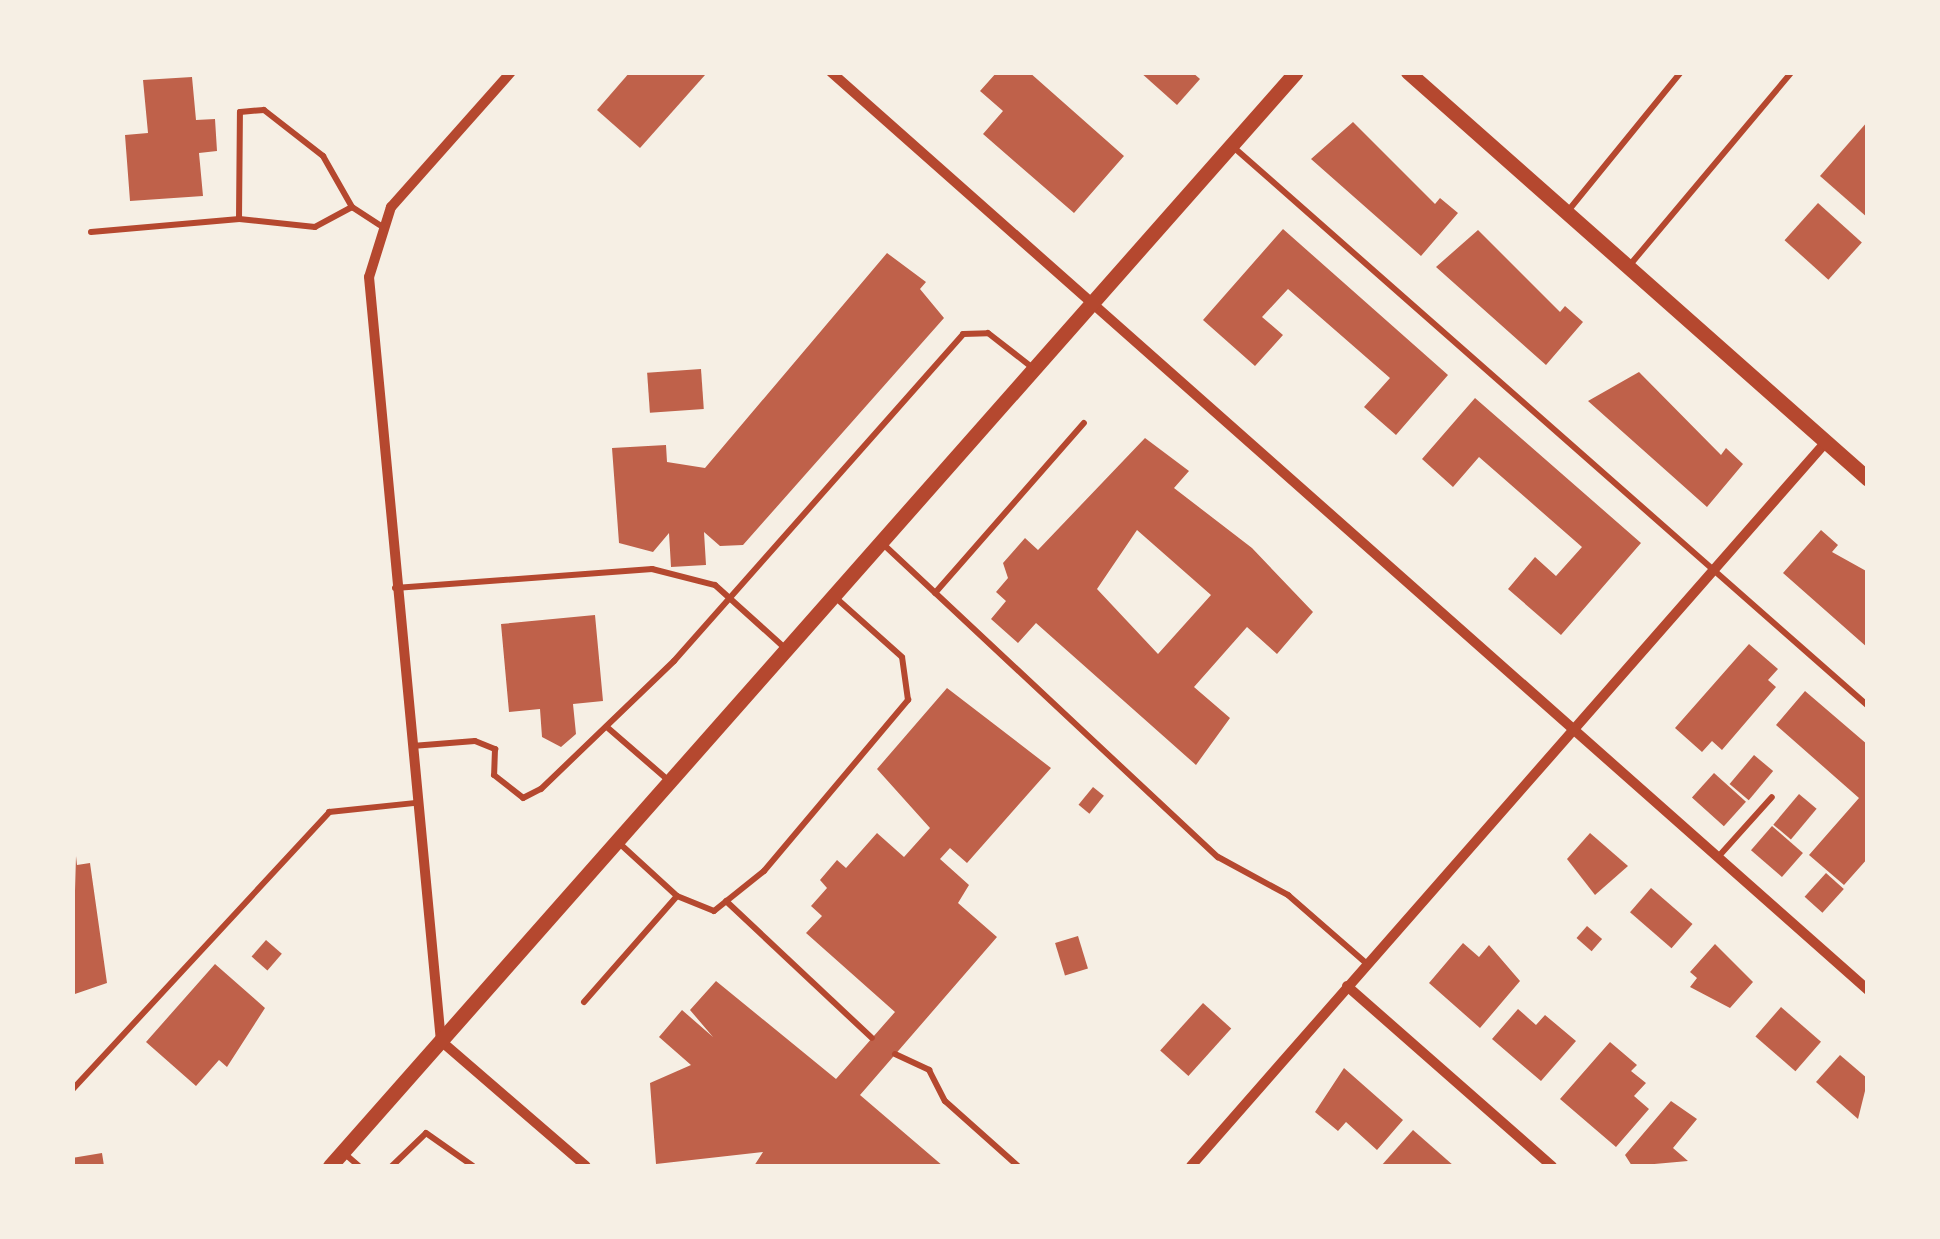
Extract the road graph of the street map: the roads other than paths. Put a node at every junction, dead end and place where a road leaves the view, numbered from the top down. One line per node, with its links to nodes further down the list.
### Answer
1 (511, 72): 11 (street)
2 (831, 72): 14 (street)
3 (1296, 72): 7 (street)
4 (1408, 72): 9 (street)
5 (1682, 72): 9 (lane)
6 (1792, 72): 13 (lane)
7 (1231, 145): 14 (street); 20 (lane)
8 (352, 206): 10 (lane); 10 (lane); 11 (lane)
9 (1566, 213): 13 (street)
10 (240, 218): 12 (lane)
11 (380, 225): 21 (street)
12 (90, 232)
13 (1628, 267): 17 (street)
14 (1090, 305): 15 (street); 28 (street)
15 (1034, 368): 19 (street); 23 (lane)
16 (1084, 423): 22 (lane)
17 (1826, 442): 18 (street); 20 (street)
18 (1868, 479)
19 (881, 542): 22 (lane); 24 (street)
20 (1713, 571): 26 (lane); 28 (street)
21 (394, 588): 23 (lane); 29 (street)
22 (935, 593): 37 (lane)
23 (728, 596): 25 (lane); 27 (lane)
24 (834, 596): 25 (street); 36 (lane)
25 (786, 649): 30 (street)
26 (1868, 706)
27 (608, 728): 29 (lane); 30 (lane)
28 (1576, 728): 34 (street); 37 (street)
29 (408, 746): 32 (street)
30 (670, 782): 33 (street)
31 (1772, 796): 34 (lane)
32 (414, 803): 42 (street); 44 (lane)
33 (617, 842): 35 (lane); 42 (street)
34 (1719, 856): 39 (street)
35 (677, 896): 36 (lane); 40 (lane)
36 (726, 902): 41 (lane)
37 (1367, 964): 38 (street)
38 (1347, 986): 52 (street); 53 (street)
39 (1868, 990)
40 (584, 1002)
41 (872, 1038)
42 (441, 1041): 45 (street); 50 (street)
43 (896, 1054): 51 (lane)
44 (72, 1090)
45 (343, 1151): 46 (street); 47 (lane)
46 (330, 1166)
47 (359, 1166)
48 (392, 1166): 49 (lane)
49 (473, 1166)
50 (586, 1166)
51 (1018, 1166)
52 (1191, 1166)
53 (1552, 1166)

